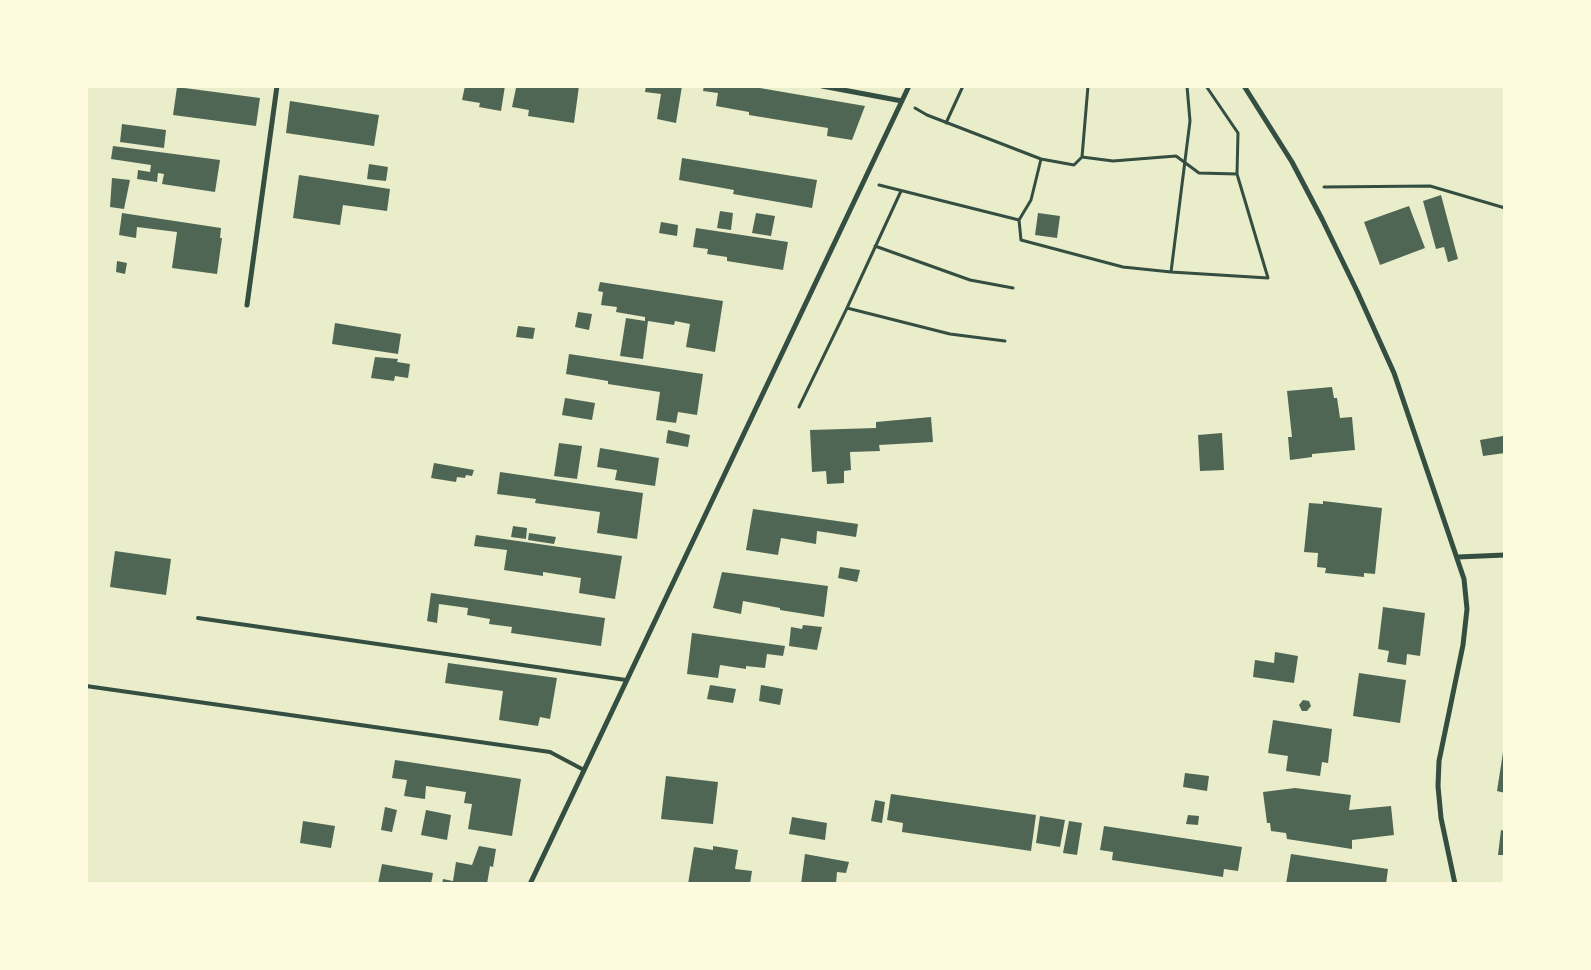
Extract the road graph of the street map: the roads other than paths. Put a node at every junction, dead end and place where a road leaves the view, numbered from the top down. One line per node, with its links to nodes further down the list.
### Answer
1 (277, 86): 6 (street)
2 (822, 86): 5 (street)
3 (909, 86): 5 (street)
4 (1244, 86): 8 (street)
5 (902, 100): 10 (street)
6 (247, 306)
7 (1505, 555): 8 (street)
8 (1458, 557): 14 (street)
9 (198, 618): 10 (lane)
10 (626, 680): 12 (street)
11 (86, 686): 12 (lane)
12 (584, 770): 13 (street)
13 (530, 884)
14 (1455, 884)

